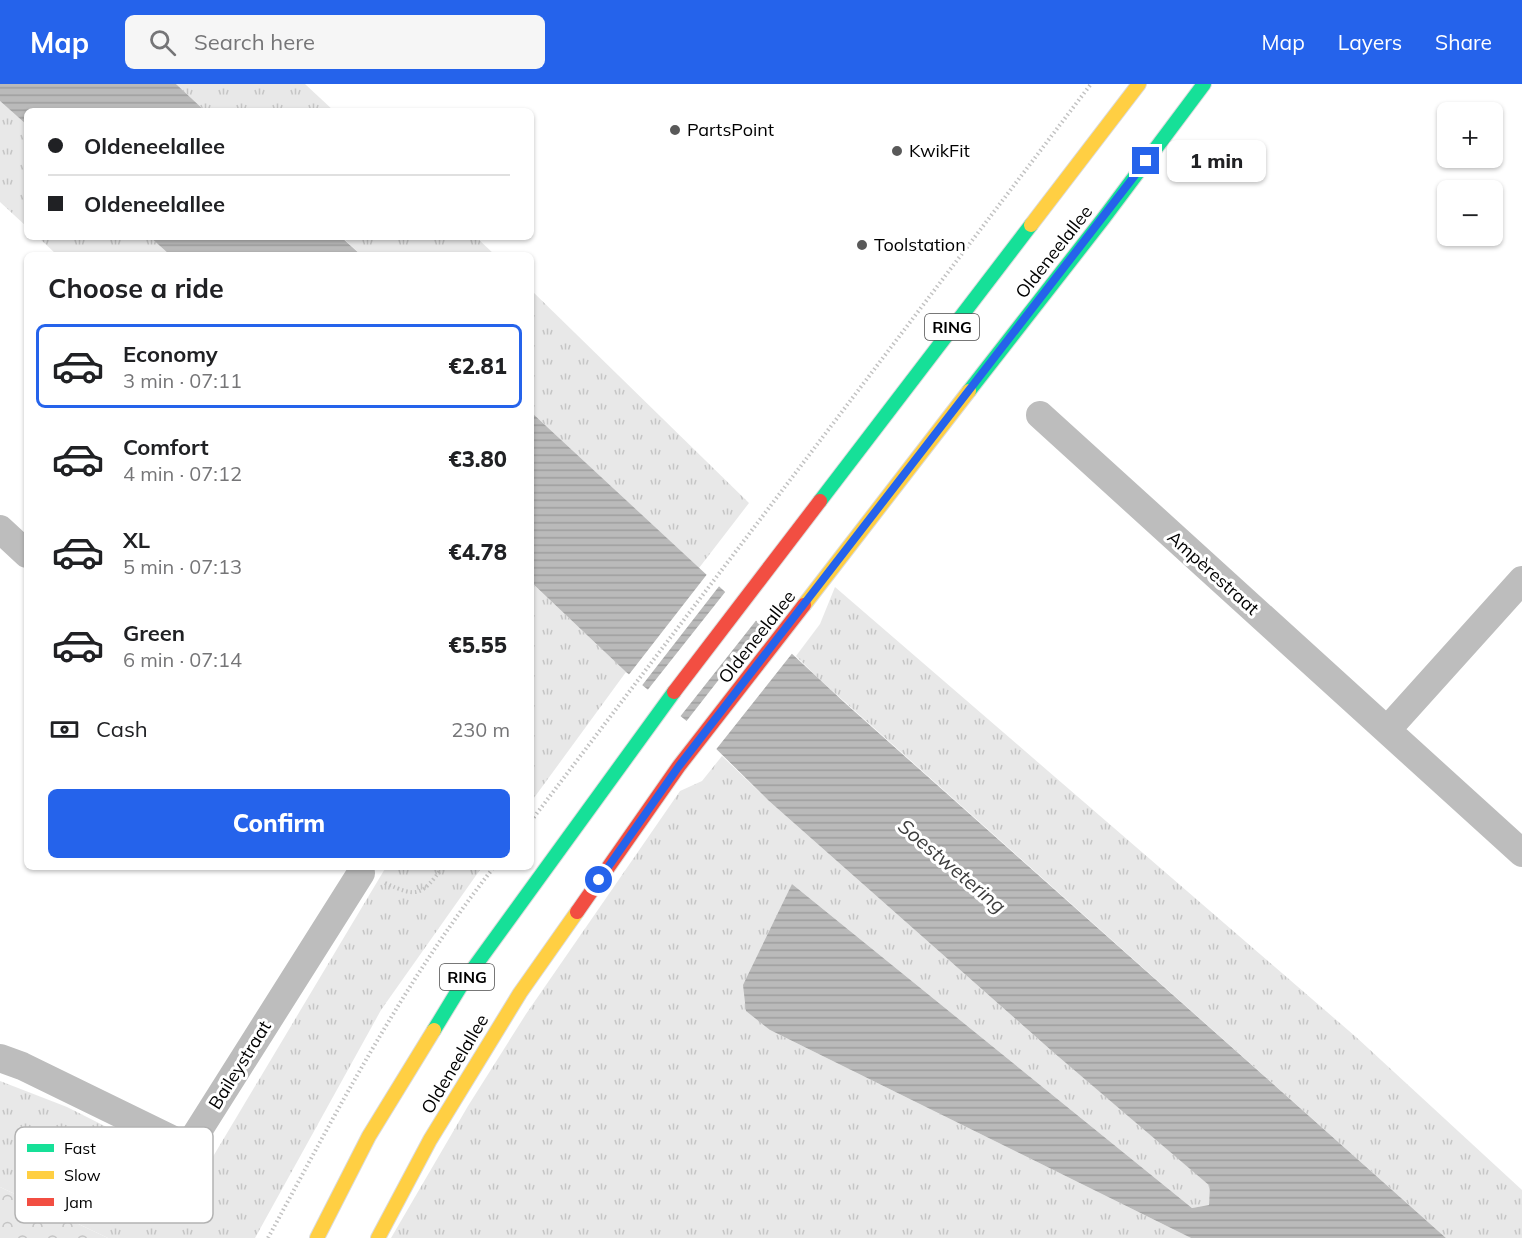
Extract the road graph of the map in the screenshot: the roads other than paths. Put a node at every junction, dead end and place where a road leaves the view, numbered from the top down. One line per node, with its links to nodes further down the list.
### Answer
1 (1139, 84): 13 (main road, Oldeneelallee / RING)
2 (1204, 84): 14 (main road, Oldeneelallee / RING)
3 (1040, 416): 7 (street, Ampèrestraat)
4 (0, 529): 5 (street)
5 (24, 551)
6 (1522, 580): 7 (street)
7 (1387, 730): 8 (street, Ampèrestraat)
8 (1522, 853)
9 (361, 870): 12 (street, Baileystraat)
10 (0, 1058): 11 (street, Baileystraat)
11 (147, 1127)
12 (200, 1127)
13 (316, 1238)
14 (378, 1238)

